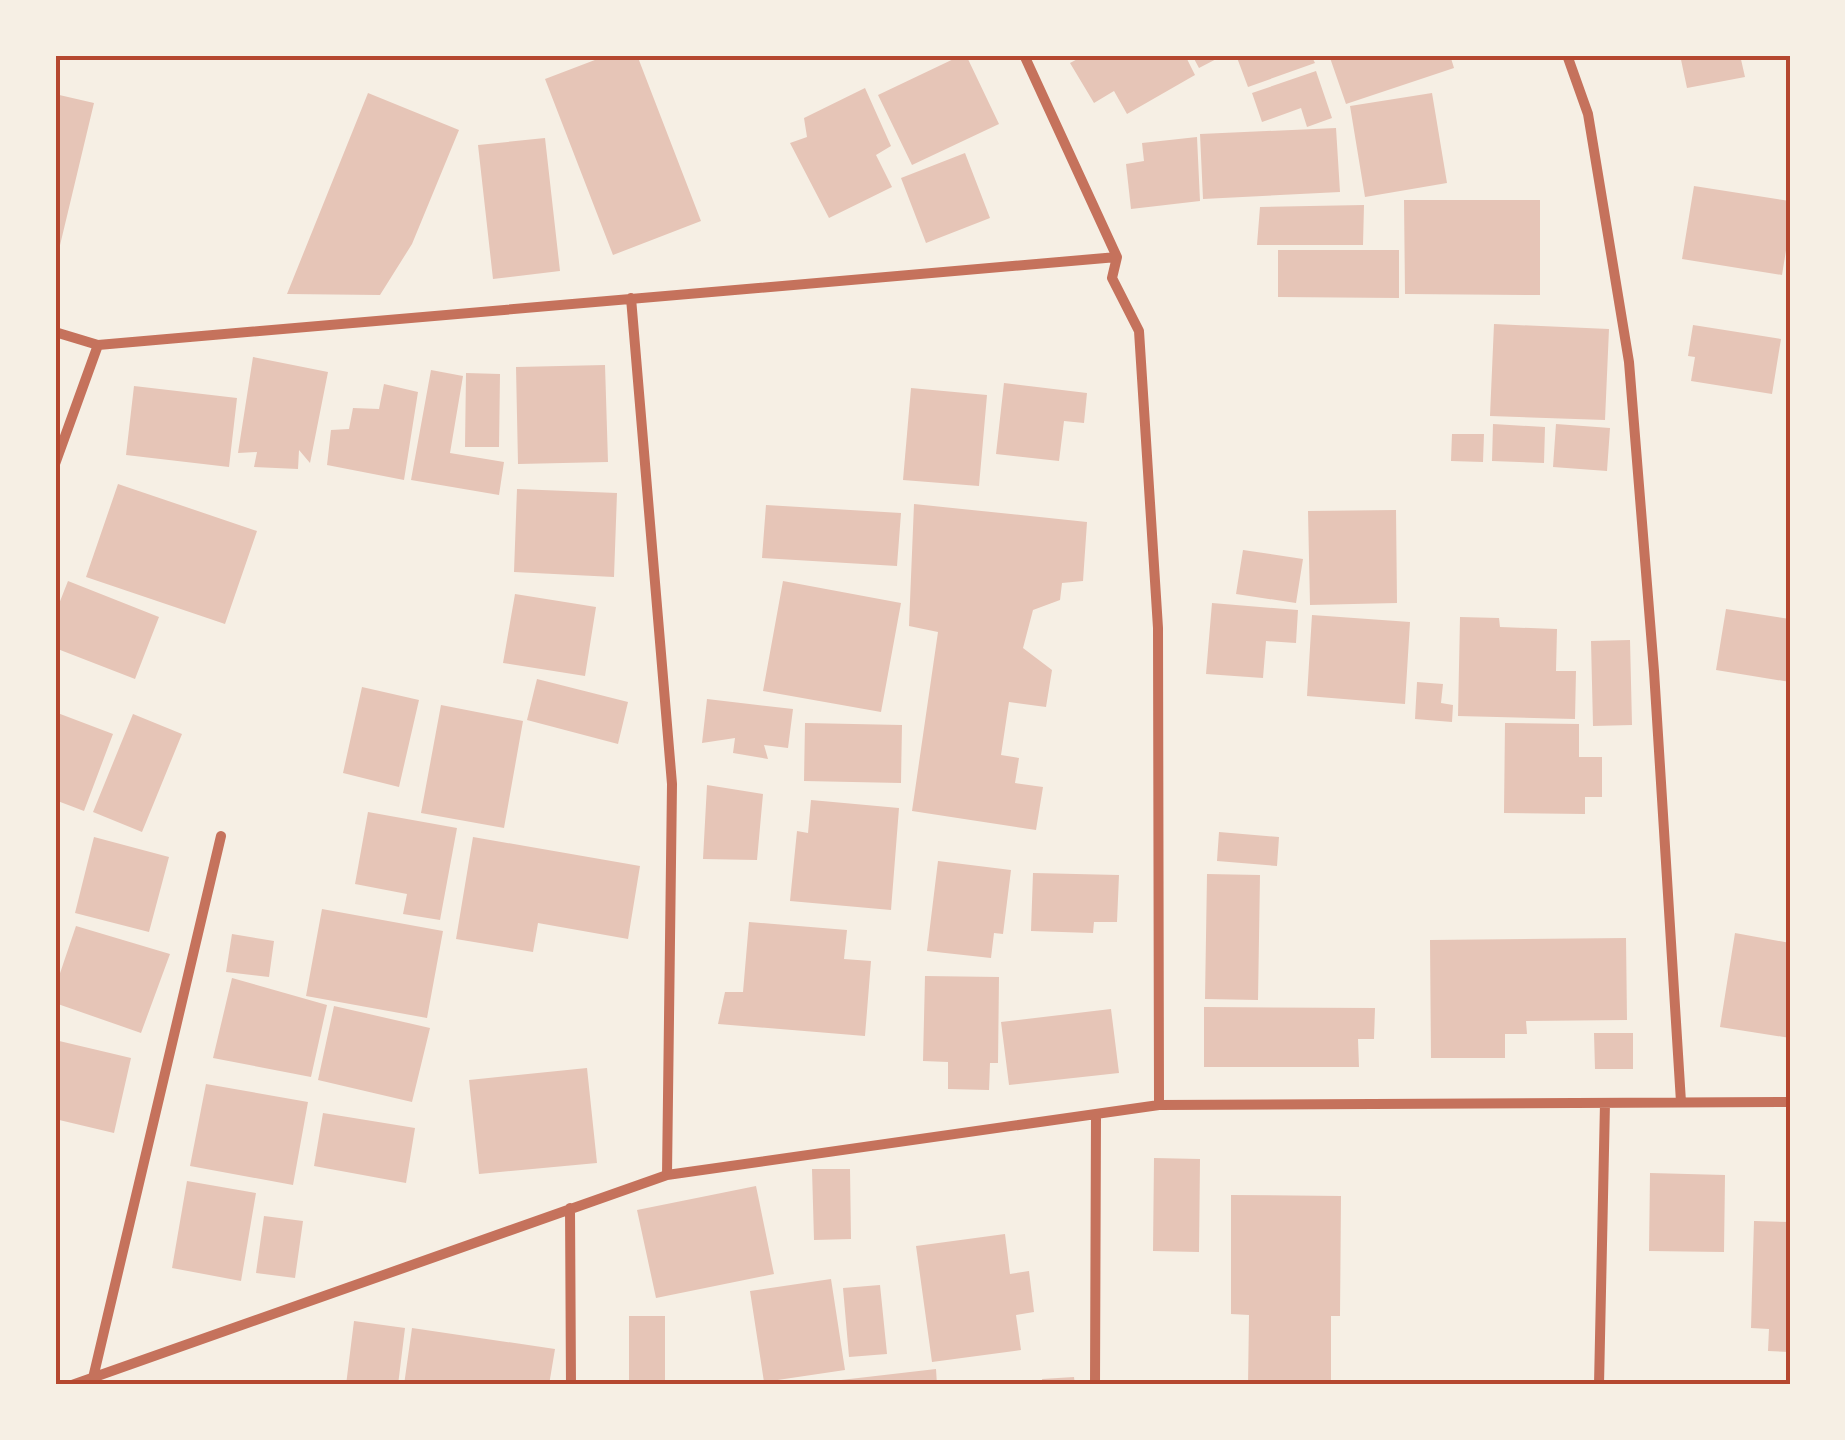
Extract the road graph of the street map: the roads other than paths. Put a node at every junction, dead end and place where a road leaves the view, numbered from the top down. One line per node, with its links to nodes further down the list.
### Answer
1 (1024, 55): 3 (street)
2 (1567, 55): 9 (street)
3 (1117, 257): 4 (street); 12 (street)
4 (632, 298): 6 (street); 14 (street)
5 (55, 332): 6 (street)
6 (98, 345): 7 (street)
7 (55, 464)
8 (221, 836): 16 (street)
9 (1680, 1102): 10 (street); 11 (street)
10 (1790, 1102)
11 (1605, 1103): 12 (street); 20 (street)
12 (1159, 1105): 13 (street)
13 (1096, 1114): 14 (street); 19 (street)
14 (668, 1175): 15 (street)
15 (570, 1208): 16 (street); 18 (street)
16 (92, 1378): 17 (street)
17 (72, 1385)
18 (571, 1385)
19 (1095, 1385)
20 (1600, 1385)

